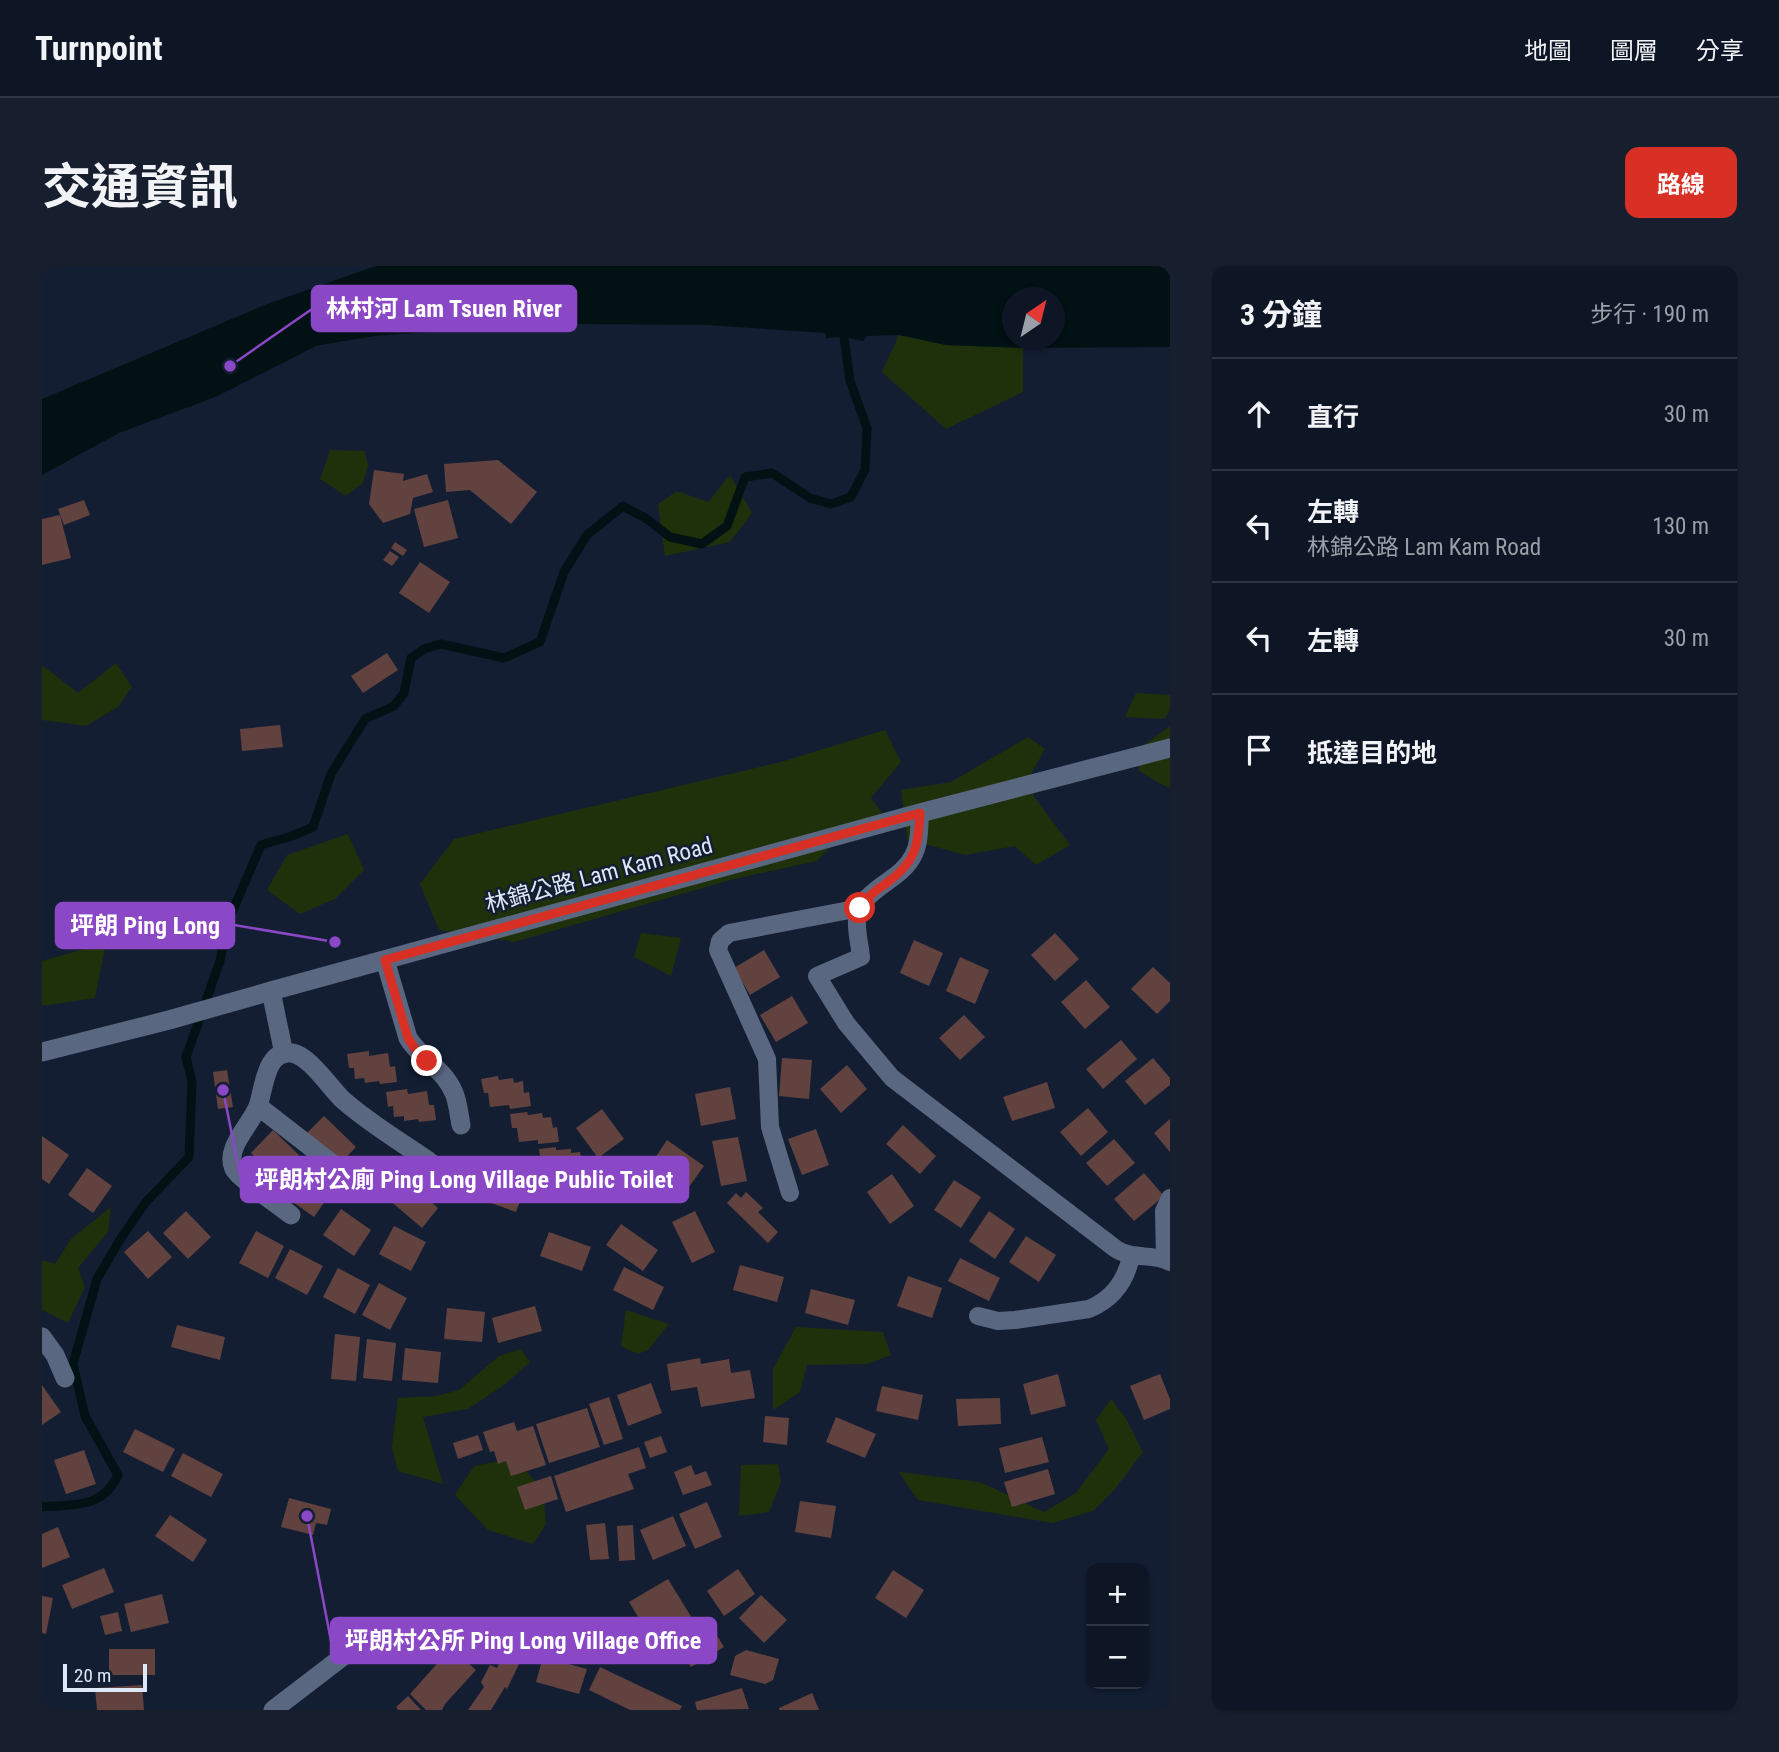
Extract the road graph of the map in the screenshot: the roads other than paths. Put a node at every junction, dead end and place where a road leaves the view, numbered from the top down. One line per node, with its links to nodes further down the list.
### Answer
1 (1170, 748): 2 (main road, 林錦公路 Lam Kam Road)
2 (920, 813): 3 (lane); 4 (main road, 林錦公路 Lam Kam Road)
3 (860, 908): 12 (lane); 15 (lane)
4 (385, 960): 5 (main road, 林錦公路 Lam Kam Road); 9 (main road)
5 (271, 990): 6 (main road, 林錦公路 Lam Kam Road); 7 (main road)
6 (42, 1052)
7 (284, 1054): 8 (main road); 10 (main road)
8 (258, 1106): 11 (main road); 14 (main road)
9 (461, 1125)
10 (430, 1162)
11 (343, 1172)
12 (790, 1193)
13 (1170, 1198): 16 (lane)
14 (291, 1215)
15 (1130, 1256): 16 (lane); 17 (lane)
16 (1167, 1260)
17 (978, 1315)
18 (42, 1338): 19 (main road)
19 (65, 1378)
20 (350, 1651): 21 (main road)
21 (273, 1710)

